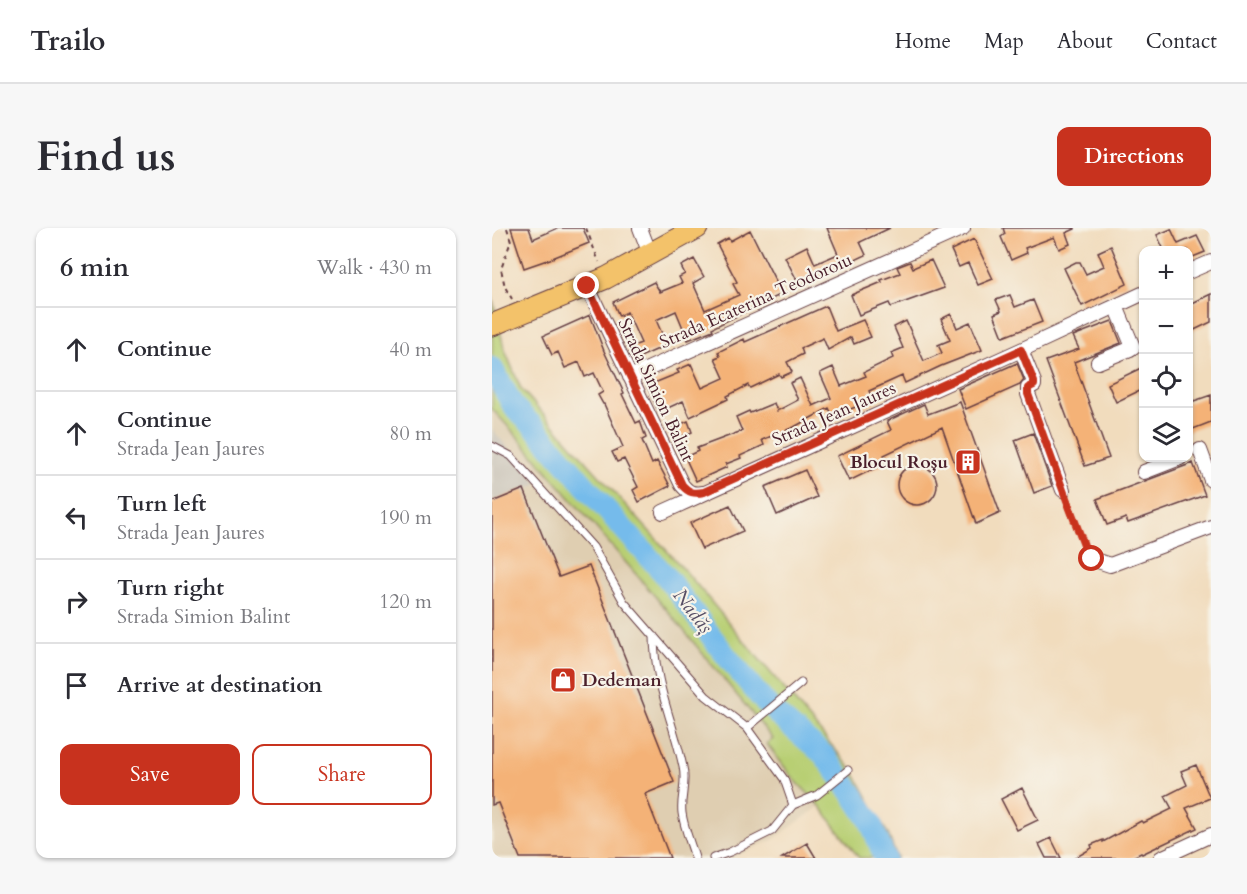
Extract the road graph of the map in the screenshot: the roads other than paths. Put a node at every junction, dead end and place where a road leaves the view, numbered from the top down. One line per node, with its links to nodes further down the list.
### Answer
1 (640, 228): 4 (street)
2 (697, 228): 4 (main road)
3 (963, 228): 13 (street, Strada Ecaterina Teodoroiu)
4 (650, 254): 7 (main road)
5 (1211, 262): 6 (street)
6 (1193, 270)
7 (596, 282): 10 (main road); 13 (street, Strada Simion Balint)
8 (1139, 295): 9 (street, Strada Jean Jaures)
9 (1116, 306): 11 (street, Strada Jean Jaures); 12 (street)
10 (507, 320)
11 (1021, 350): 19 (street); 20 (street, Strada Jean Jaures)
12 (1098, 362)
13 (630, 377): 20 (street, Strada Simion Balint)
14 (492, 446): 24 (lane)
15 (1200, 450): 18 (street)
16 (1170, 462): 17 (street)
17 (1144, 472)
18 (1211, 480)
19 (1063, 490)
20 (704, 492): 21 (street, Strada Jean Jaures)
21 (663, 512)
22 (1211, 527): 23 (street)
23 (1092, 559)
24 (654, 636): 26 (lane); 30 (lane)
25 (801, 683): 26 (lane)
26 (747, 728): 28 (lane)
27 (848, 770): 28 (lane)
28 (794, 806): 31 (lane)
29 (1211, 835): 32 (street)
30 (695, 858)
31 (713, 858)
32 (1161, 858)

